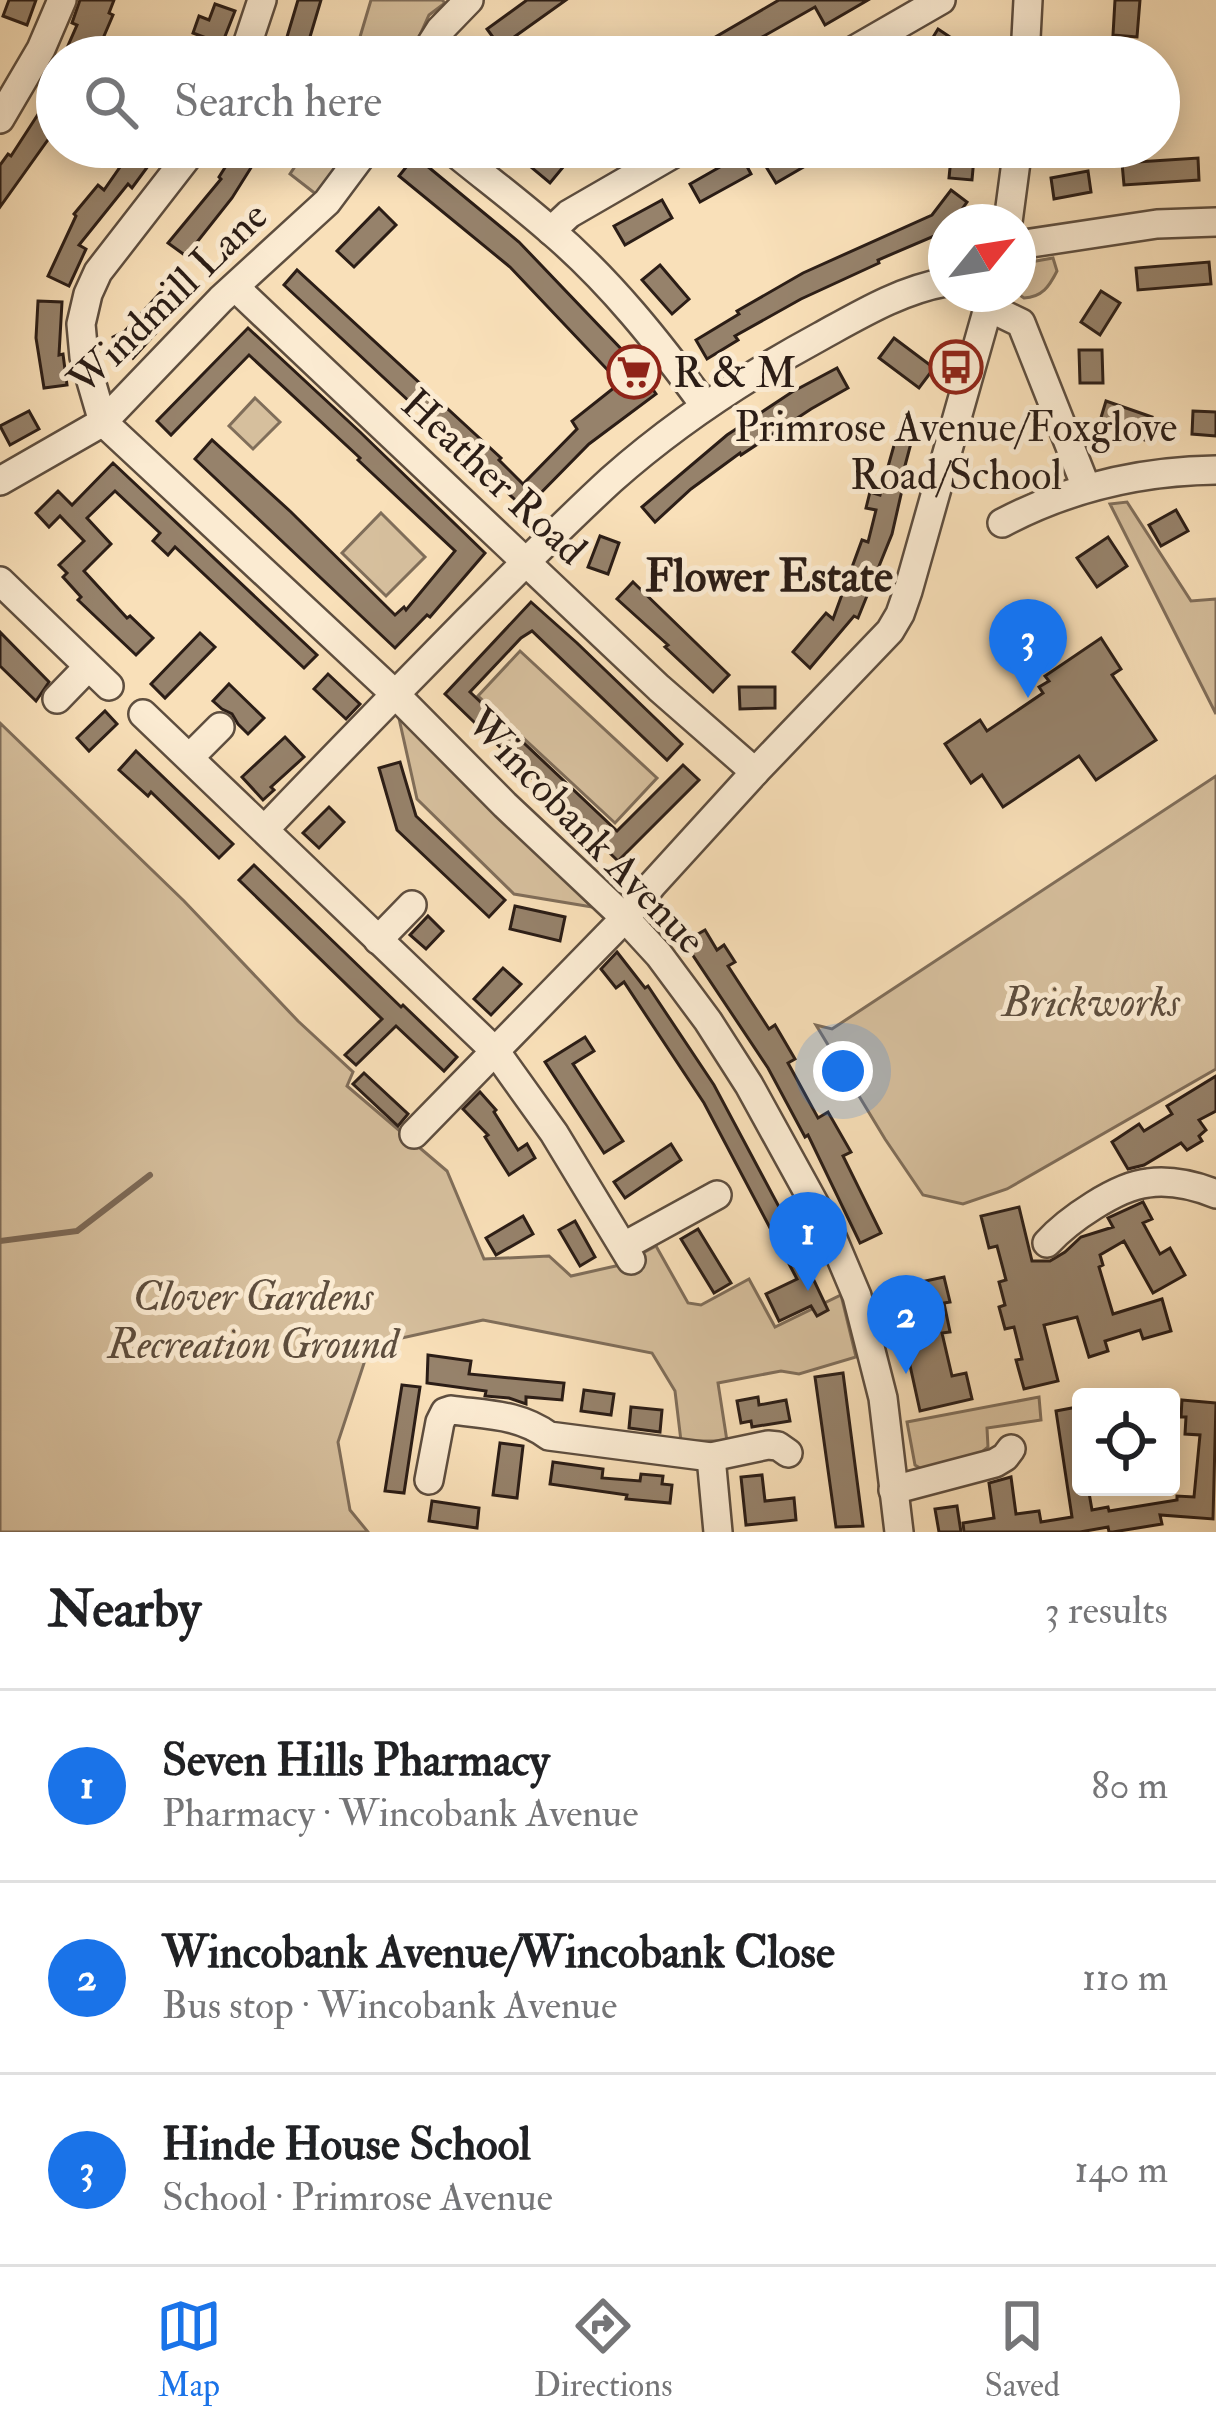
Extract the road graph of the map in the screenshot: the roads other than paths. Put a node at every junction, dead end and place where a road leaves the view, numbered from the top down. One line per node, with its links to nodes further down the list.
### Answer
1 (62, 0): 6 (street)
2 (262, 0): 7 (street)
3 (470, 0): 8 (street)
4 (941, 0): 9 (street)
5 (1028, 0): 10 (street)
6 (47, 36)
7 (250, 36)
8 (436, 36)
9 (878, 36)
10 (1025, 36)
11 (36, 58): 12 (street)
12 (0, 119)
13 (179, 168): 27 (street)
14 (352, 168): 22 (street, Windmill Lane)
15 (474, 168): 20 (street)
16 (649, 168): 20 (street)
17 (1015, 168): 18 (street)
18 (1010, 204)
19 (1216, 223): 21 (street)
20 (551, 231): 26 (street)
21 (1036, 242)
22 (235, 286): 27 (street, Windmill Lane); 32 (street, Heather Road)
23 (928, 287): 26 (street)
24 (987, 312): 39 (street)
25 (1006, 312): 30 (street)
26 (705, 406): 32 (street)
27 (103, 422): 29 (street, Windmill Lane); 34 (street, Wincobank Avenue)
28 (1216, 470): 30 (street)
29 (0, 481)
30 (1087, 487): 31 (street)
31 (1002, 524)
32 (525, 562): 34 (street); 39 (street, Heather Road)
33 (0, 581): 35 (street)
34 (394, 694): 40 (street); 42 (street, Wincobank Avenue)
35 (57, 699)
36 (143, 714): 38 (street)
37 (220, 727): 38 (street)
38 (190, 757): 40 (street)
39 (754, 772): 42 (street)
40 (265, 829): 43 (street)
41 (412, 905): 43 (street)
42 (625, 918): 44 (street); 53 (street, Wincobank Avenue)
43 (378, 940): 44 (street)
44 (496, 1052): 45 (street); 47 (street)
45 (414, 1134)
46 (1214, 1187): 48 (street)
47 (718, 1195)
48 (1047, 1244)
49 (1011, 1449): 53 (street)
50 (788, 1453): 51 (street)
51 (711, 1457): 52 (street); 54 (street)
52 (429, 1480)
53 (893, 1490): 55 (street, Wincobank Avenue)
54 (718, 1532)
55 (899, 1532)

